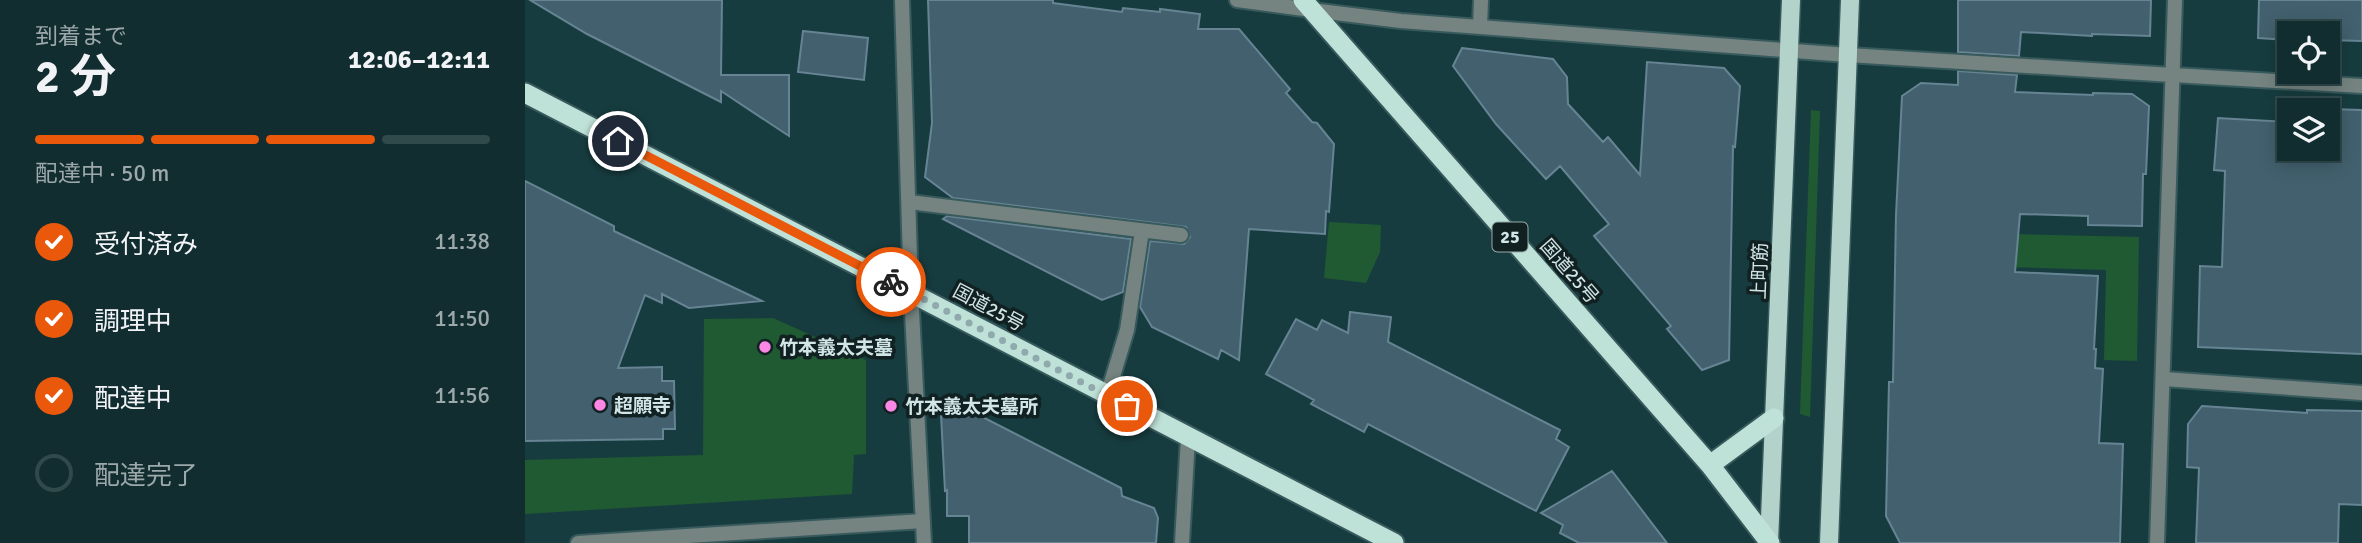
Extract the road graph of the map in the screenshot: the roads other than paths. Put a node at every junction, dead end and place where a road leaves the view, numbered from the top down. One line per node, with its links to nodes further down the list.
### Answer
1 (902, 0): 14 (street)
2 (1237, 0): 7 (street)
3 (1481, 0): 8 (street)
4 (1791, 0): 9 (main road, 上町筋)
5 (1850, 0): 10 (main road)
6 (2175, 0): 11 (street)
7 (1307, 5): 8 (street); 23 (highway, 国道25号 / 25)
8 (1480, 27): 9 (street)
9 (1789, 51): 10 (street); 21 (main road, 上町筋)
10 (1848, 55): 11 (street); 30 (main road)
11 (2173, 75): 12 (street); 18 (street)
12 (2362, 86)
13 (525, 93): 17 (highway, 国道25号)
14 (909, 202): 15 (street); 17 (street)
15 (1142, 231): 16 (street); 20 (street)
16 (1181, 235)
17 (911, 292): 20 (highway, 国道25号); 24 (street)
18 (2164, 379): 19 (street); 31 (street)
19 (2362, 393)
20 (1107, 396): 22 (highway, 国道25号)
21 (1774, 418): 23 (highway); 29 (main road, 上町筋)
22 (1188, 438): 27 (street); 28 (highway, 国道25号)
23 (1710, 465): 29 (highway, 国道25号 / 25)
24 (923, 521): 25 (street); 26 (street)
25 (578, 543)
26 (924, 543)
27 (1182, 543)
28 (1394, 543)
29 (1769, 543)
30 (1829, 543)
31 (2157, 543)

